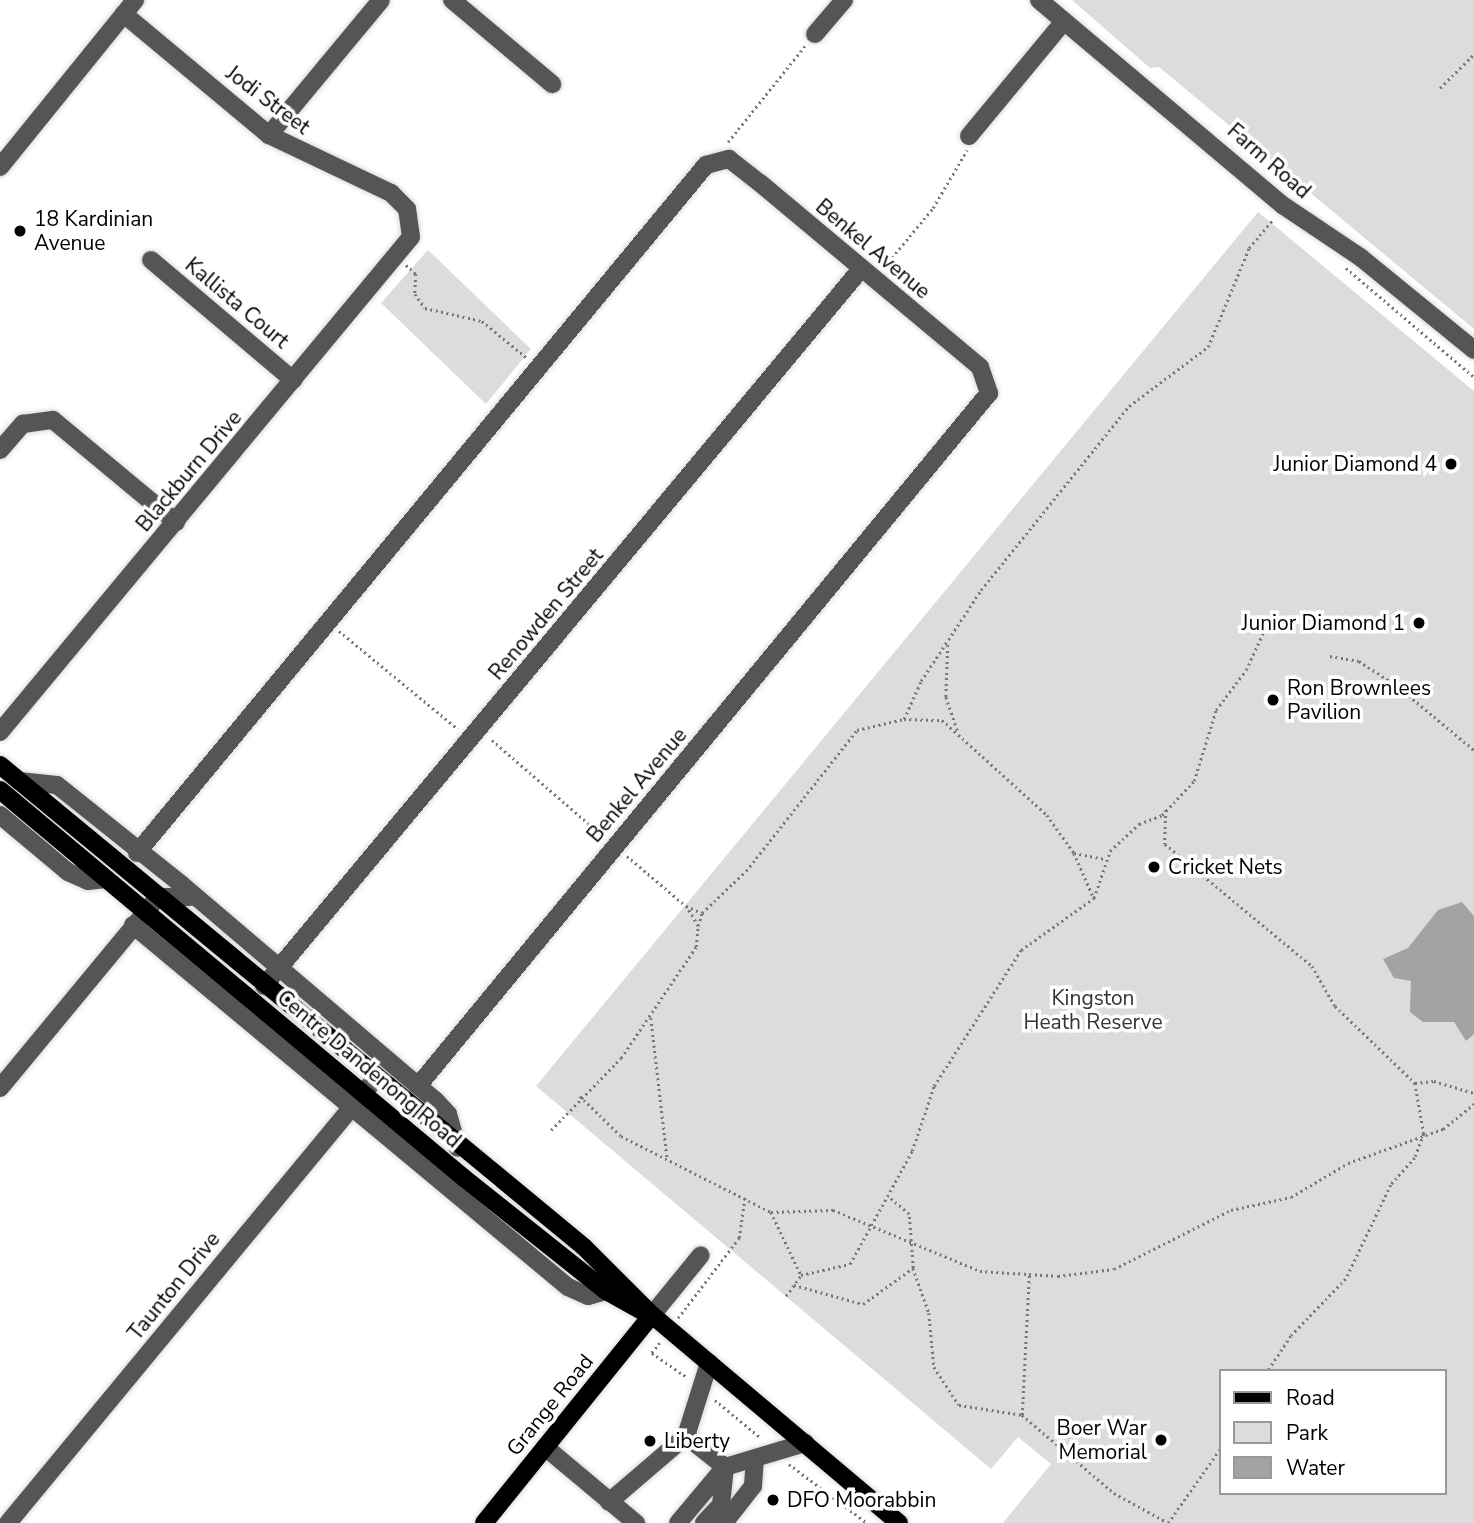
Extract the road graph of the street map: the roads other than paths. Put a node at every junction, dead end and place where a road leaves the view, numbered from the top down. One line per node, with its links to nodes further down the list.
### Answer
1 (381, 0): 9 (street)
2 (452, 0): 8 (street)
3 (844, 0): 7 (street)
4 (1039, 0): 6 (street, Farm Road)
5 (129, 7): 9 (street, Jodi Street); 11 (street)
6 (1063, 21): 10 (street); 15 (street, Farm Road)
7 (815, 34)
8 (552, 84)
9 (269, 135): 12 (street, Jodi Street)
10 (969, 136)
11 (2, 161)
12 (411, 237): 16 (street, Blackburn Drive)
13 (151, 260): 16 (street, Kallista Court)
14 (868, 274): 24 (street, Benkel Avenue); 29 (street, Renowden Street); 32 (street, Benkel Avenue)
15 (1474, 350)
16 (293, 380): 18 (street, Blackburn Drive)
17 (0, 450): 18 (street)
18 (176, 522): 19 (street, Blackburn Drive)
19 (0, 732)
20 (0, 765): 21 (main road, Centre Dandenong Road)
21 (19, 781): 24 (street, Centre Dandenong Road); 26 (main road, Centre Dandenong Road)
22 (0, 790): 25 (main road, Centre Dandenong Road)
23 (0, 815): 25 (street)
24 (137, 853): 27 (street, Centre Dandenong Road)
25 (106, 879): 28 (main road, Centre Dandenong Road)
26 (158, 897): 27 (street); 28 (street); 30 (main road, Centre Dandenong Road)
27 (190, 897): 29 (street, Centre Dandenong Road)
28 (139, 919): 33 (street); 34 (main road, Centre Dandenong Road)
29 (280, 970): 30 (street, Renowden Street); 32 (street, Centre Dandenong Road)
30 (264, 986): 31 (main road, Centre Dandenong Road)
31 (375, 1079): 34 (street, Taunton Drive); 35 (main road, Centre Dandenong Road)
32 (418, 1086): 35 (street, Centre Dandenong Road)
33 (0, 1088)
34 (357, 1100): 37 (main road, Centre Dandenong Road); 45 (street, Taunton Drive)
35 (458, 1148): 37 (main road, Centre Dandenong Road)
36 (701, 1255): 37 (street)
37 (652, 1315): 38 (main road, Centre Dandenong Road); 41 (main road, Grange Road)
38 (709, 1363): 39 (street); 40 (main road, Centre Dandenong Road)
39 (686, 1436): 43 (street); 44 (street)
40 (804, 1443): 42 (street); 51 (main road, Centre Dandenong Road)
41 (545, 1447): 44 (street); 46 (main road, Grange Road)
42 (755, 1459): 43 (street); 50 (street)
43 (726, 1467): 48 (street); 49 (street)
44 (609, 1502): 47 (street)
45 (8, 1523)
46 (484, 1523)
47 (636, 1523)
48 (678, 1523)
49 (704, 1523)
50 (724, 1523)
51 (899, 1523)

